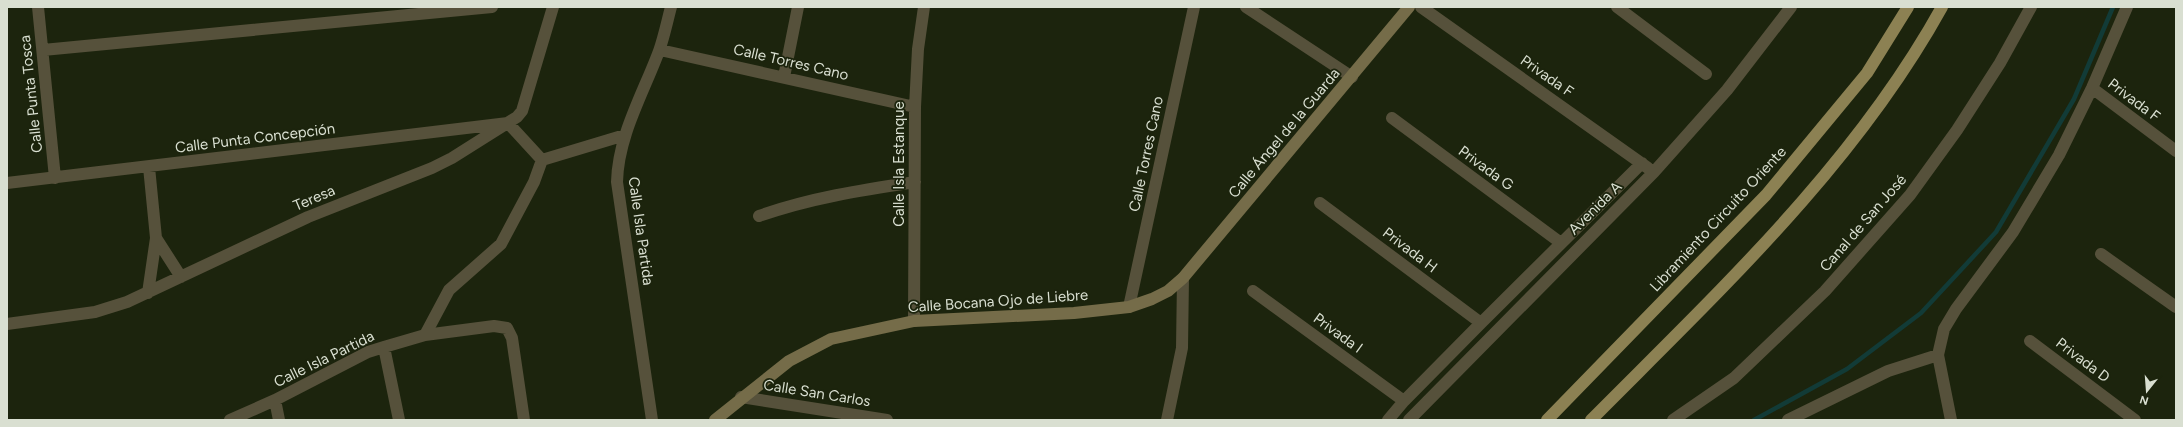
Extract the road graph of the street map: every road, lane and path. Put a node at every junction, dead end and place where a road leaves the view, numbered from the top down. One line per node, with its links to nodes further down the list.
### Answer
1 (38, 7): 17 (street, Calle Punta Tosca)
2 (492, 7): 17 (street)
3 (553, 7): 25 (street, Teresa)
4 (671, 7): 18 (street, Calle Isla Partida)
5 (798, 7): 20 (street)
6 (924, 7): 23 (street, Calle Isla Estanque)
7 (1194, 7): 44 (street, Calle Torres Cano)
8 (1246, 7): 21 (street)
9 (1409, 7): 21 (street, Calle Ángel de la Guarda)
10 (1421, 7): 29 (street, Privada F)
11 (1617, 7): 19 (street)
12 (1791, 7): 31 (street, Avenida A)
13 (1908, 7): 66 (main road, Libramiento Circuito Oriente)
14 (1942, 7): 67 (main road)
15 (2031, 7): 68 (street, Canal de San José)
16 (2127, 7): 22 (street)
17 (43, 50): 32 (street, Calle Punta Tosca)
18 (660, 50): 20 (street, Calle Torres Cano); 26 (street, Calle Isla Partida)
19 (1706, 74)
20 (784, 77): 23 (street, Calle Torres Cano)
21 (1352, 77): 41 (street, Calle Ángel de la Guarda)
22 (2092, 88): 27 (street, Privada F); 52 (street)
23 (915, 107): 33 (street, Calle Isla Estanque)
24 (1392, 118): 38 (street, Privada G)
25 (508, 123): 28 (street); 30 (street, Calle Punta Concepción); 40 (street, Teresa)
26 (625, 135): 28 (street); 60 (street, Calle Isla Partida)
27 (2176, 151)
28 (542, 160): 49 (street)
29 (1642, 163): 31 (street, Privada F); 38 (street, Avenida A)
30 (149, 167): 32 (street, Calle Punta Concepción); 37 (street)
31 (1654, 172): 65 (street, Avenida A)
32 (55, 178): 34 (street, Calle Punta Concepción)
33 (915, 182): 36 (street); 46 (street, Calle Isla Estanque)
34 (7, 183)
35 (1320, 203): 47 (street, Privada H)
36 (759, 216)
37 (156, 238): 40 (street); 43 (street)
38 (1561, 243): 47 (street, Avenida A)
39 (2101, 254): 45 (street)
40 (181, 277): 43 (street, Teresa)
41 (1183, 278): 44 (street, Calle Bocana Ojo de Liebre); 63 (street)
42 (1253, 291): 55 (street, Privada I)
43 (148, 293): 48 (street, Teresa)
44 (1129, 307): 46 (street, Calle Bocana Ojo de Liebre)
45 (2176, 307)
46 (914, 321): 53 (street, Calle Bocana Ojo de Liebre)
47 (1481, 323): 55 (street, Avenida A)
48 (7, 324)
49 (425, 335): 51 (street, Calle Isla Partida); 59 (street, Calle Isla Partida)
50 (2030, 341): 71 (street, Privada D)
51 (384, 347): 54 (street, Calle Isla Partida); 58 (street)
52 (1938, 355): 69 (street); 70 (street)
53 (742, 397): 61 (street, Calle Bocana Ojo de Liebre); 62 (street, Calle San Carlos)
54 (275, 400): 56 (street, Calle Isla Partida); 57 (street)
55 (1404, 401): 64 (street, Avenida A)
56 (230, 420)
57 (279, 420)
58 (399, 420)
59 (524, 420)
60 (652, 420)
61 (714, 420)
62 (887, 420)
63 (1167, 420)
64 (1388, 420)
65 (1409, 420)
66 (1547, 420)
67 (1591, 420)
68 (1673, 420)
69 (1788, 420)
70 (1951, 420)
71 (2136, 420)

